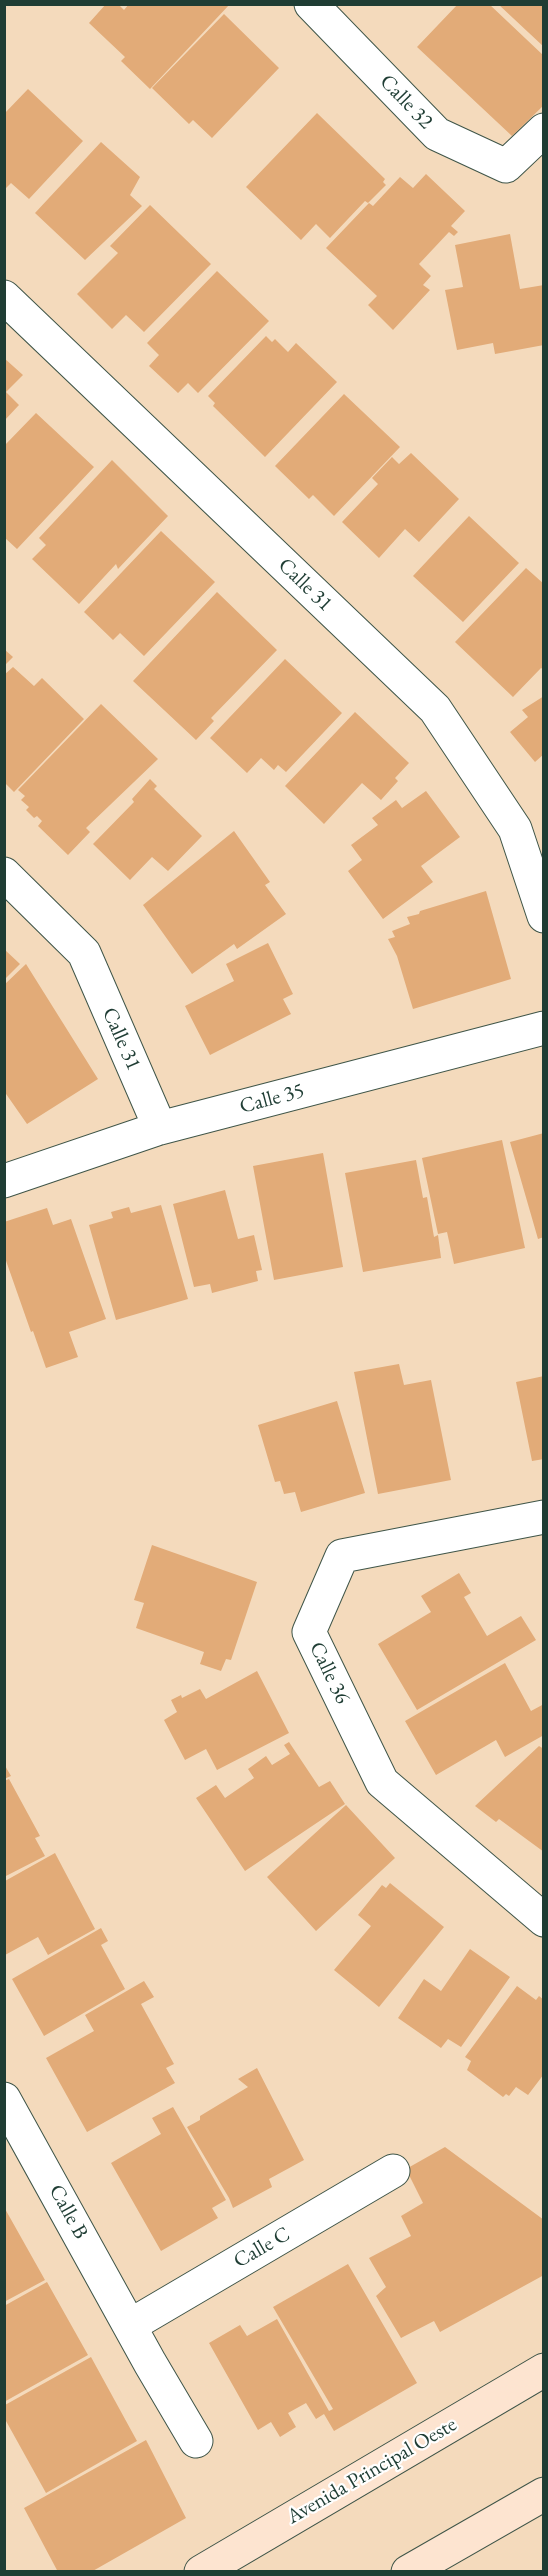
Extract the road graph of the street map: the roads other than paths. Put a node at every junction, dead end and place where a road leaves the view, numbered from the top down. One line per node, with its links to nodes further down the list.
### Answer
1 (310, 4): 2 (street, Calle 32)
2 (543, 130)
3 (4, 297): 5 (street, Calle 31)
4 (4, 874): 7 (street, Calle 31)
5 (543, 916)
6 (543, 1028): 7 (street, Calle 35)
7 (160, 1128): 8 (street, Calle 35)
8 (4, 1181)
9 (543, 1517): 10 (street, Calle 36)
10 (543, 1920)
11 (4, 2099): 13 (street, Calle B)
12 (393, 2171): 13 (street, Calle C)
13 (131, 2325): 15 (street, Calle B)
14 (543, 2370): 17 (main road, Avenida Principal Oeste)
15 (196, 2441)
16 (543, 2494): 18 (main road)
17 (201, 2571)
18 (408, 2571)

